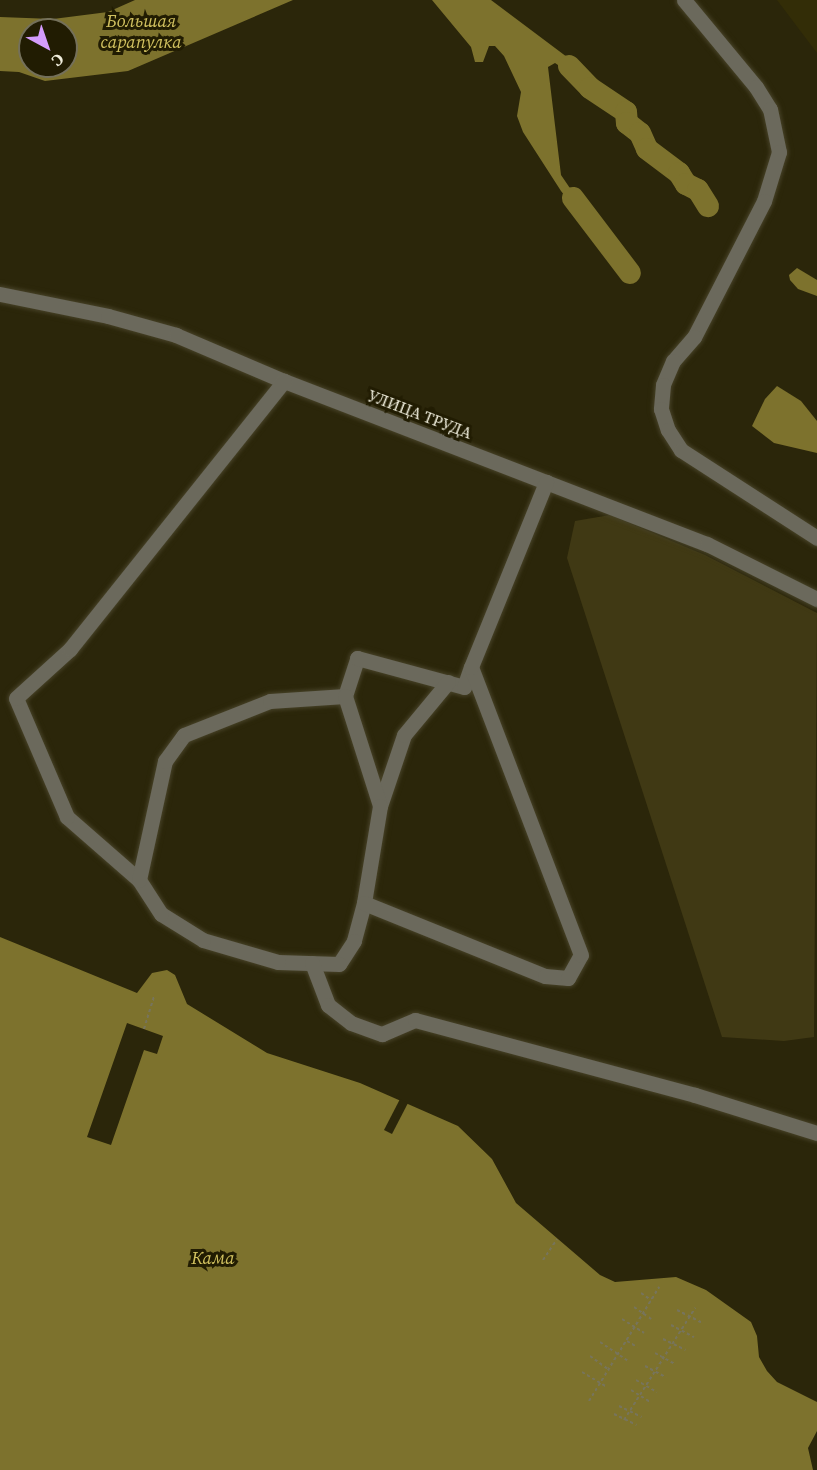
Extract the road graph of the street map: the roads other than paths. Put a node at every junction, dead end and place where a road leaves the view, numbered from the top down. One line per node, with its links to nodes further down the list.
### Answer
1 (684, 0): 5 (street)
2 (0, 294): 3 (street, УЛИЦА ТРУДА)
3 (284, 381): 4 (street, УЛИЦА ТРУДА); 11 (street)
4 (546, 482): 6 (street, УЛИЦА ТРУДА); 7 (street)
5 (817, 538)
6 (817, 599)
7 (471, 667): 8 (street); 12 (street)
8 (448, 682): 9 (street); 10 (street)
9 (345, 696): 10 (street); 11 (street)
10 (380, 806): 12 (street)
11 (138, 880): 13 (street)
12 (364, 903): 13 (street)
13 (312, 963): 14 (street)
14 (817, 1133)

